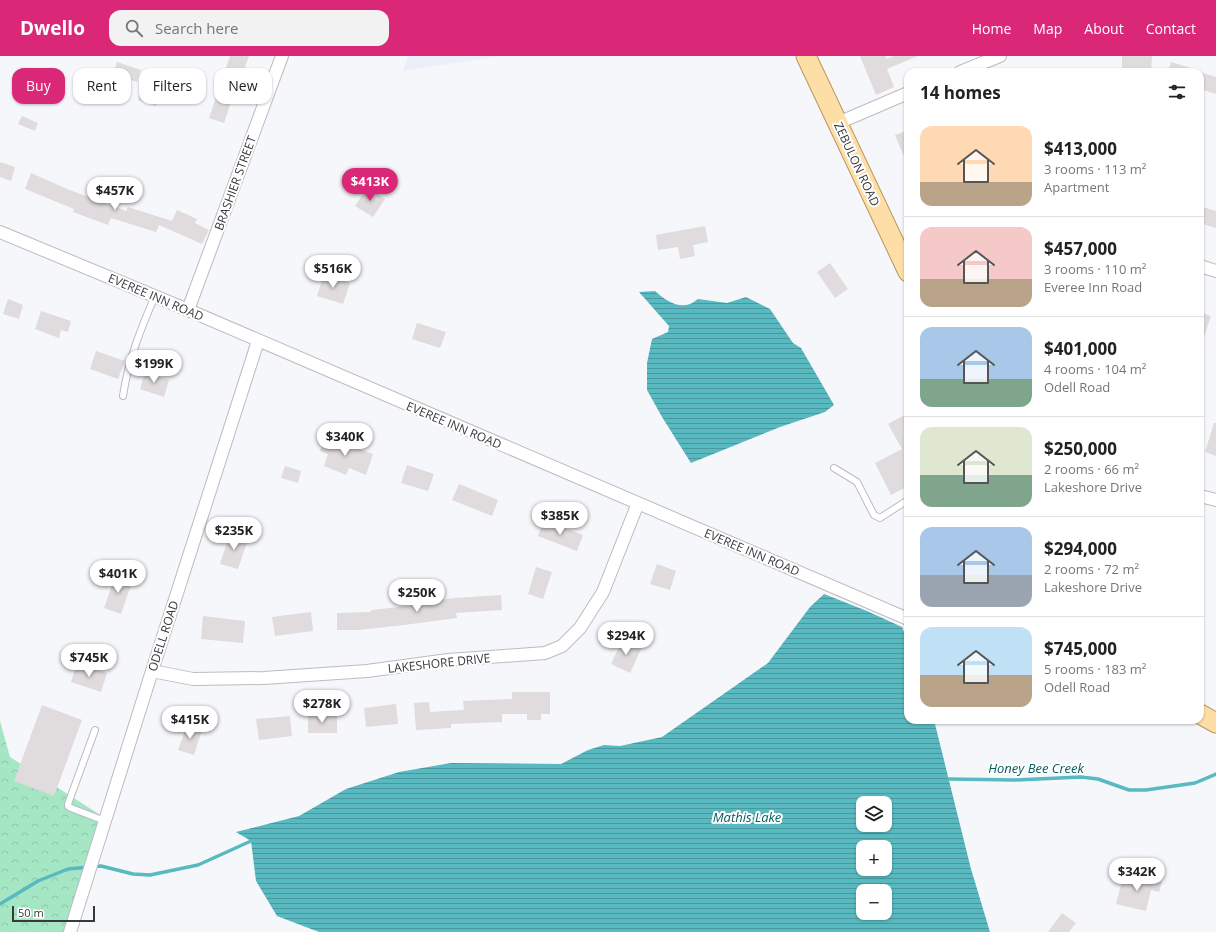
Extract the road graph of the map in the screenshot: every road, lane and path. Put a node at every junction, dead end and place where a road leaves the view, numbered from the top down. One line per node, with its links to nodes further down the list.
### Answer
1 (282, 56): 12 (street, BRASHIER STREET)
2 (806, 56): 6 (main road, ZEBULON ROAD)
3 (1000, 56): 4 (street)
4 (970, 68)
5 (904, 94): 6 (street)
6 (838, 123): 8 (main road, ZEBULON ROAD)
7 (0, 232): 11 (street, EVEREE INN ROAD)
8 (904, 263)
9 (1204, 267): 10 (street)
10 (1216, 271)
11 (155, 296): 12 (street, EVEREE INN ROAD); 14 (lane)
12 (188, 310): 13 (street, EVEREE INN ROAD)
13 (258, 341): 18 (street, EVEREE INN ROAD); 21 (street, ODELL ROAD)
14 (123, 396)
15 (834, 468): 19 (lane)
16 (1204, 497): 17 (street)
17 (1216, 500)
18 (638, 503): 20 (street, EVEREE INN ROAD); 21 (street, LAKESHORE DRIVE)
19 (904, 503)
20 (904, 617)
21 (152, 670): 23 (street, ODELL ROAD)
22 (95, 730): 23 (lane)
23 (105, 821): 24 (street, ODELL ROAD)
24 (70, 932)

